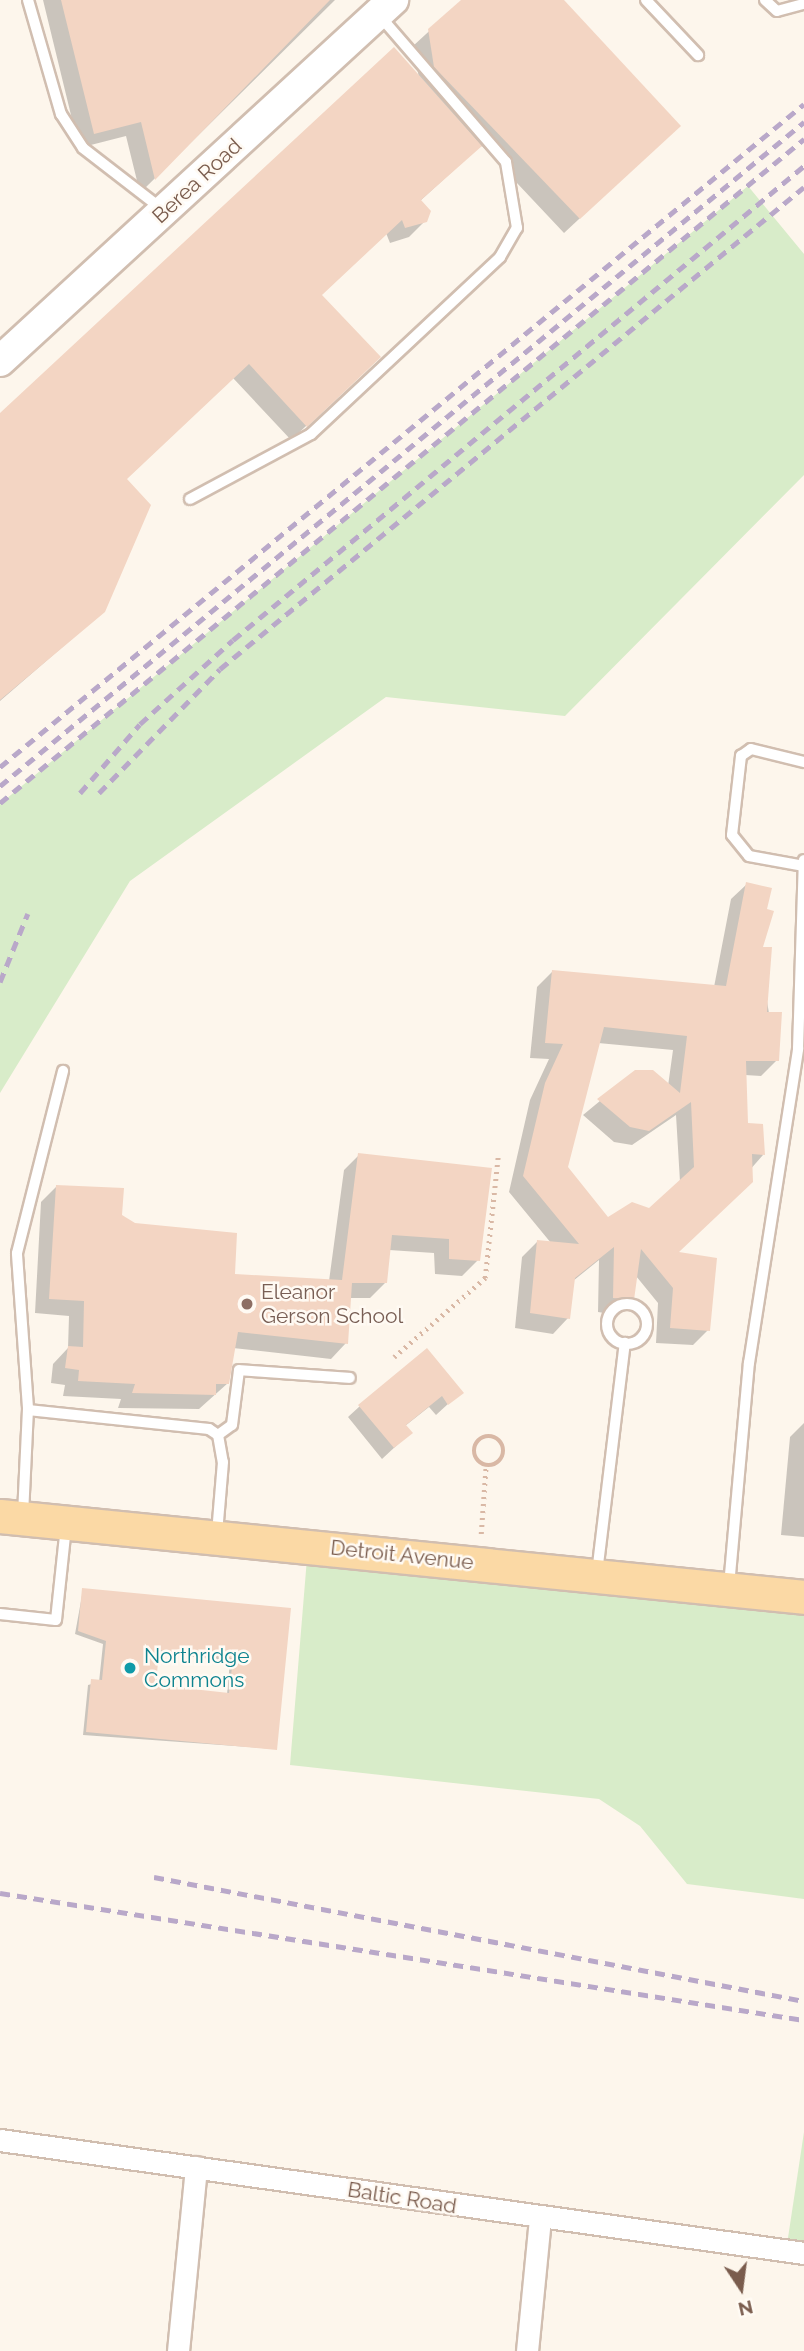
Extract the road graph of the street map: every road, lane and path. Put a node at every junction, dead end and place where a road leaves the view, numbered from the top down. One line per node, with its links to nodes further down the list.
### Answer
1 (27, 0): 7 (lane)
2 (646, 0): 6 (lane)
3 (765, 0): 4 (lane)
4 (804, 4)
5 (386, 7): 7 (main road, Berea Road); 9 (lane)
6 (698, 55)
7 (163, 211): 8 (main road, Berea Road)
8 (0, 361)
9 (190, 499)
10 (804, 762): 12 (lane)
11 (804, 860): 12 (lane)
12 (804, 866): 26 (lane)
13 (63, 1071): 18 (lane)
14 (498, 1157): 16 (path)
15 (625, 1343): 25 (lane)
16 (394, 1357)
17 (350, 1378): 19 (lane)
18 (28, 1410): 19 (lane); 21 (lane)
19 (218, 1435): 24 (lane)
20 (486, 1465): 20 (path); 23 (path)
21 (12, 1517): 22 (main road, Detroit Avenue)
22 (66, 1522): 24 (main road, Detroit Avenue); 28 (lane)
23 (481, 1534)
24 (216, 1537): 25 (main road, Detroit Avenue)
25 (597, 1576): 26 (main road, Detroit Avenue)
26 (729, 1589): 27 (main road, Detroit Avenue)
27 (804, 1597)
28 (0, 1614)
29 (0, 2140): 30 (street, Baltic Road)
30 (196, 2167): 31 (street, Baltic Road); 33 (street)
31 (540, 2218): 32 (street, Baltic Road); 34 (street)
32 (804, 2253)
33 (178, 2351)
34 (527, 2351)

